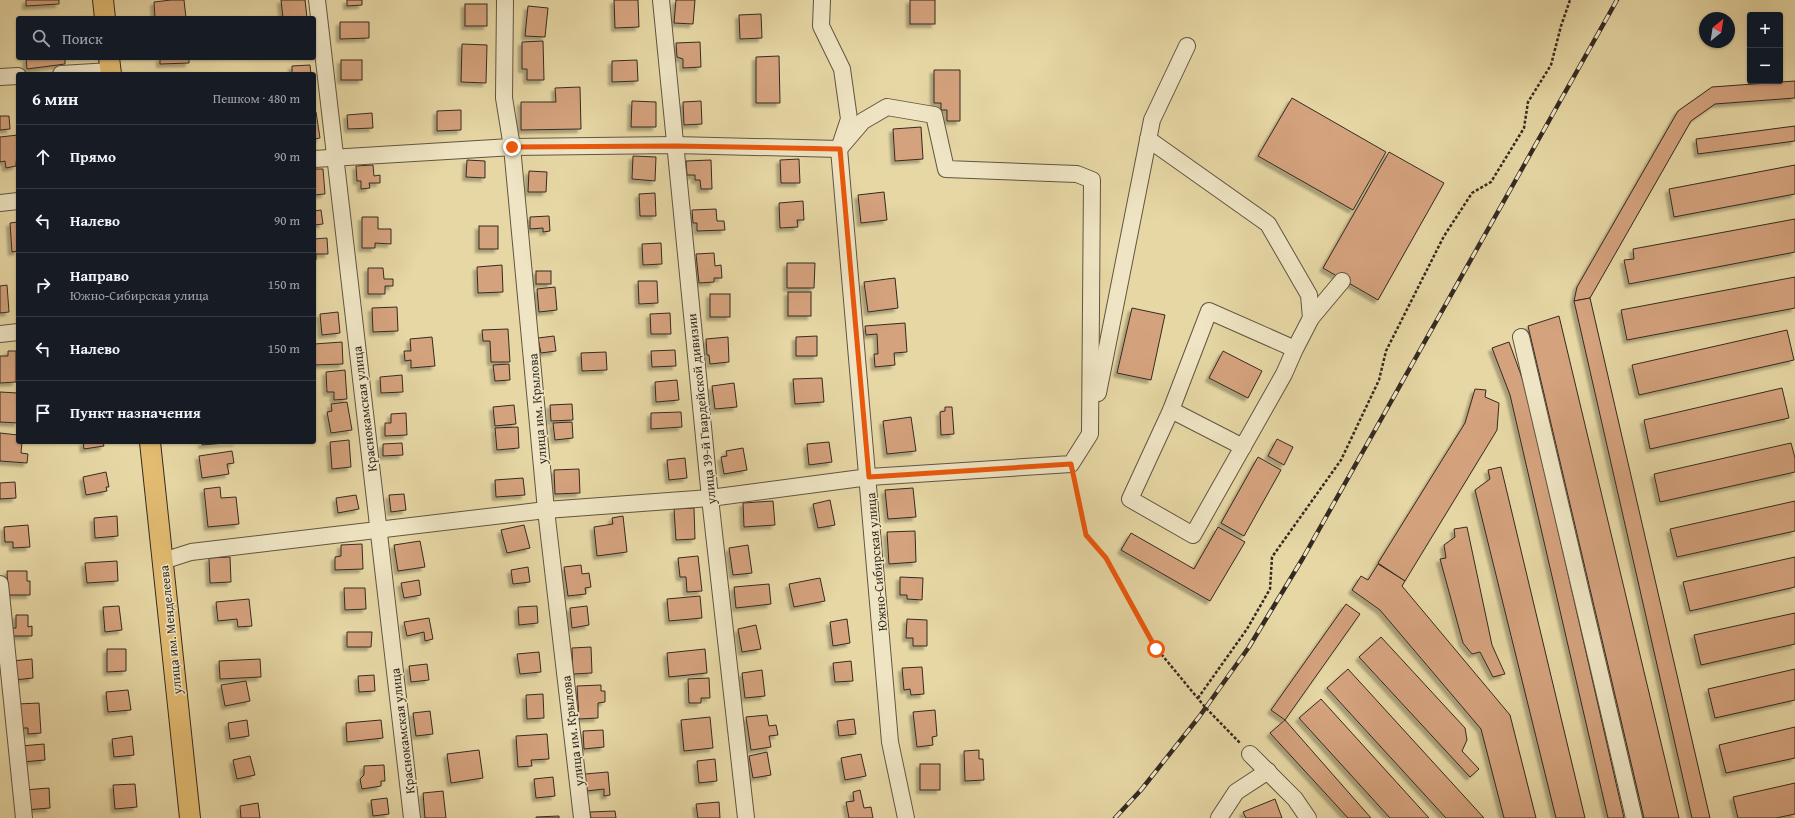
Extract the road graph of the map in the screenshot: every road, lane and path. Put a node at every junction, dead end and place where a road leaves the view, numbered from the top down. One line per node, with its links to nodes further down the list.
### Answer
1 (103, 0): 7 (main road)
2 (317, 0): 17 (street, Краснокамская улица)
3 (504, 0): 15 (street, улица им. Крылова)
4 (661, 0): 14 (street, улица 39-й Гвардейской дивизии)
5 (822, 0): 16 (street, Южно-Сибирская улица)
6 (1570, 0): 38 (path)
7 (105, 16)
8 (1188, 46): 13 (street)
9 (110, 68): 10 (street)
10 (77, 72)
11 (16, 76): 12 (street)
12 (0, 77)
13 (1148, 139): 22 (street); 28 (street)
14 (675, 146): 15 (street); 16 (street); 33 (street, улица 39-й Гвардейской дивизии)
15 (512, 147): 17 (street); 34 (street, улица им. Крылова)
16 (840, 149): 28 (street); 32 (street, Южно-Сибирская улица)
17 (335, 157): 18 (street); 35 (street, Краснокамская улица)
18 (316, 159)
19 (16, 201): 20 (street)
20 (0, 203)
21 (1342, 281): 22 (street)
22 (1311, 318): 26 (street)
23 (16, 332): 24 (street)
24 (0, 334)
25 (1521, 337): 49 (street)
26 (1295, 349): 27 (street); 30 (street)
27 (1172, 410): 30 (street); 30 (street)
28 (1090, 434): 31 (street)
29 (150, 444): 36 (main road, улица им. Менделеева)
30 (1242, 447)
31 (1071, 464): 32 (street); 38 (path)
32 (869, 477): 33 (street); 46 (street, Южно-Сибирская улица)
33 (710, 498): 34 (street); 45 (street, улица 39-й Гвардейской дивизии)
34 (546, 510): 35 (street); 44 (street, улица им. Крылова)
35 (378, 528): 36 (street); 43 (street, Краснокамская улица)
36 (163, 561): 41 (main road, улица им. Менделеева)
37 (0, 584): 42 (street)
38 (1198, 698): 39 (path)
39 (1250, 754): 40 (street)
40 (1268, 771): 47 (street); 48 (street)
41 (188, 816)
42 (24, 818)
43 (412, 818)
44 (582, 818)
45 (746, 818)
46 (906, 818)
47 (1219, 818)
48 (1308, 818)
49 (1634, 818)

